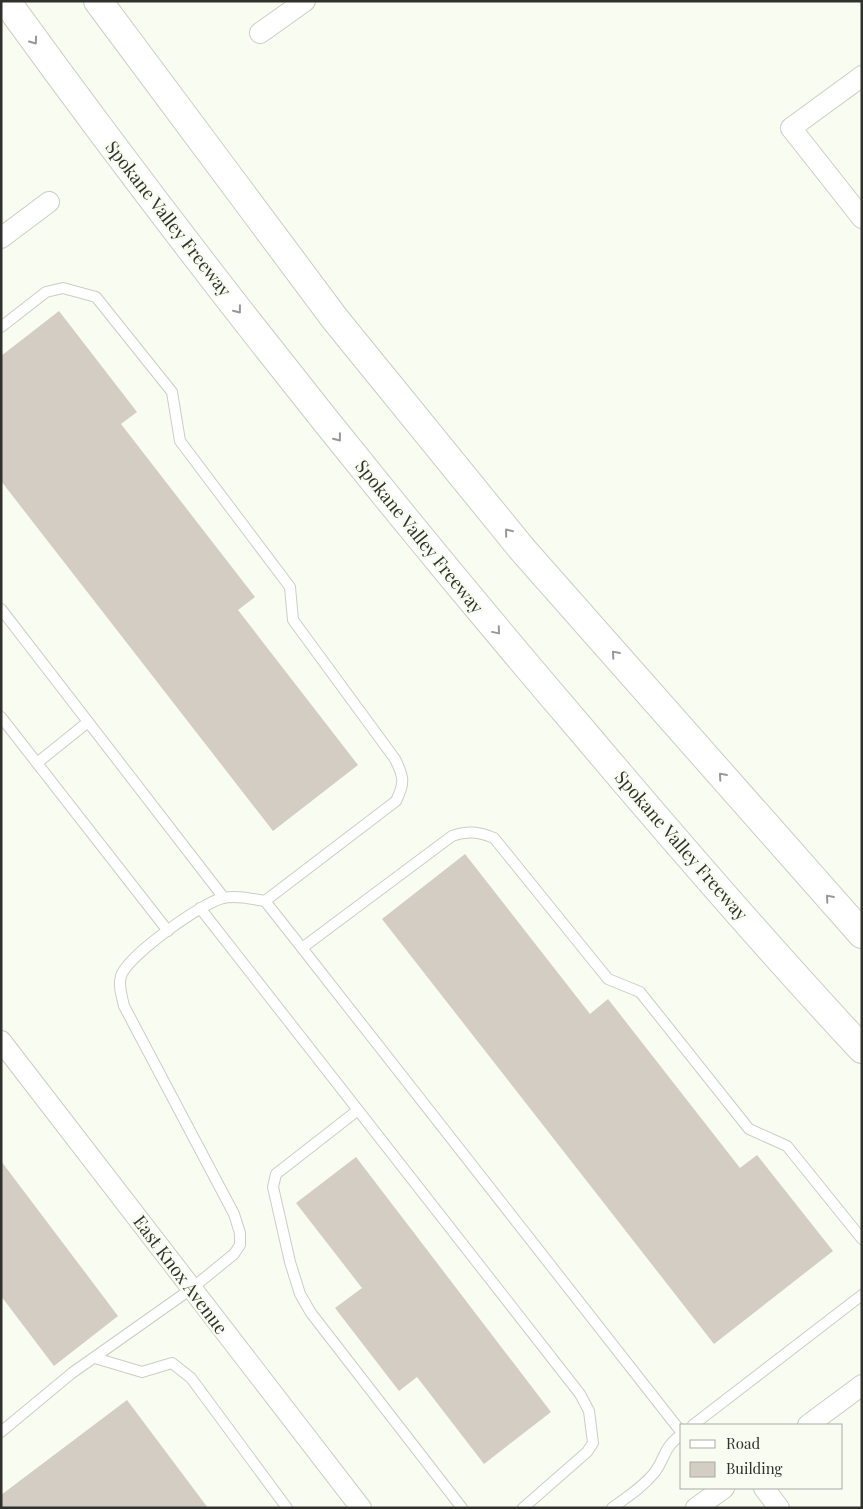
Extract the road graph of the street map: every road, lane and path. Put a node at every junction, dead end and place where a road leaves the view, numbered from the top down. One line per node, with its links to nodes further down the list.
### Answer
1 (6, 1): 21 (highway, Spokane Valley Freeway, one-way to 21)
2 (98, 1): 18 (highway, one-way to 2)
3 (304, 1): 4 (street)
4 (260, 34)
5 (862, 76): 7 (street)
6 (48, 202): 8 (street)
7 (862, 218)
8 (1, 238)
9 (1, 327): 15 (lane)
10 (1, 609): 12 (lane)
11 (1, 717): 13 (lane)
12 (88, 722): 13 (lane); 14 (lane)
13 (37, 763): 17 (lane)
14 (224, 898): 15 (lane); 16 (lane)
15 (265, 901): 19 (lane)
16 (200, 908): 17 (lane); 22 (lane)
17 (168, 931): 24 (lane)
18 (862, 934)
19 (302, 948): 23 (lane); 30 (lane)
20 (1, 1040): 24 (street, East Knox Avenue)
21 (862, 1049)
22 (358, 1110): 37 (lane); 38 (lane)
23 (862, 1239)
24 (191, 1289): 26 (lane); 36 (street, East Knox Avenue)
25 (862, 1295): 28 (lane)
26 (95, 1358): 31 (lane); 35 (lane)
27 (862, 1385): 29 (street)
28 (694, 1424)
29 (809, 1424)
30 (680, 1431)
31 (1, 1432)
32 (680, 1436): 39 (lane)
33 (723, 1489): 40 (street)
34 (765, 1489): 41 (street)
35 (287, 1508)
36 (361, 1508)
37 (462, 1508)
38 (523, 1508)
39 (612, 1508)
40 (696, 1508)
41 (780, 1508)

